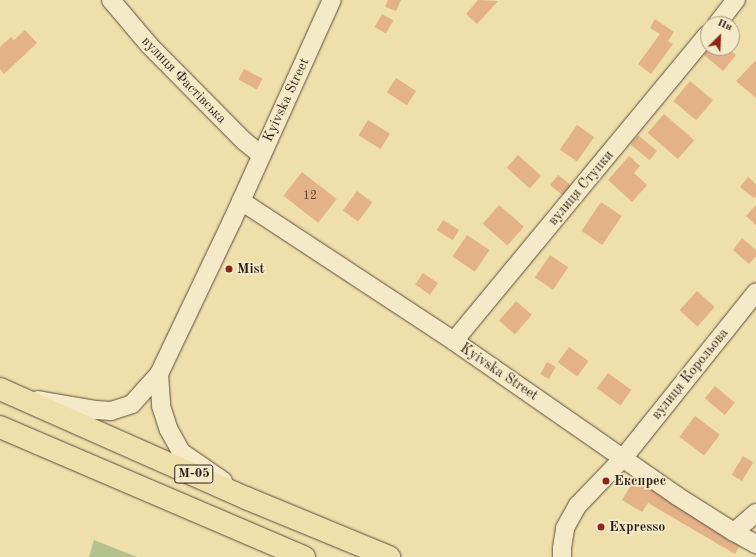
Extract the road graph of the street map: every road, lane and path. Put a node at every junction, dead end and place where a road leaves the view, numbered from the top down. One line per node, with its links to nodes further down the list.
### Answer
1 (111, 0): 6 (street, вулиця Фастівська)
2 (332, 0): 6 (street, Kyivska Street)
3 (736, 0): 4 (street)
4 (723, 16)
5 (700, 44): 9 (street, вулиця Ступки)
6 (261, 155): 7 (street, Kyivska Street)
7 (241, 201): 9 (street, Kyivska Street); 10 (street, Kyivska Street)
8 (756, 292): 14 (street, вулиця Корольова)
9 (454, 342): 14 (street, Kyivska Street)
10 (159, 374): 12 (street); 15 (street)
11 (0, 389): 12 (highway, М-05)
12 (20, 397): 15 (highway, М-05)
13 (0, 427): 19 (highway, М-05)
14 (624, 457): 17 (street, Kyivska Street); 21 (street, вулиця Корольова)
15 (246, 498): 20 (highway, М-05)
16 (756, 513): 17 (street)
17 (734, 532): 18 (street, Kyivska Street)
18 (756, 544)
19 (304, 557)
20 (389, 557)
21 (562, 557)

